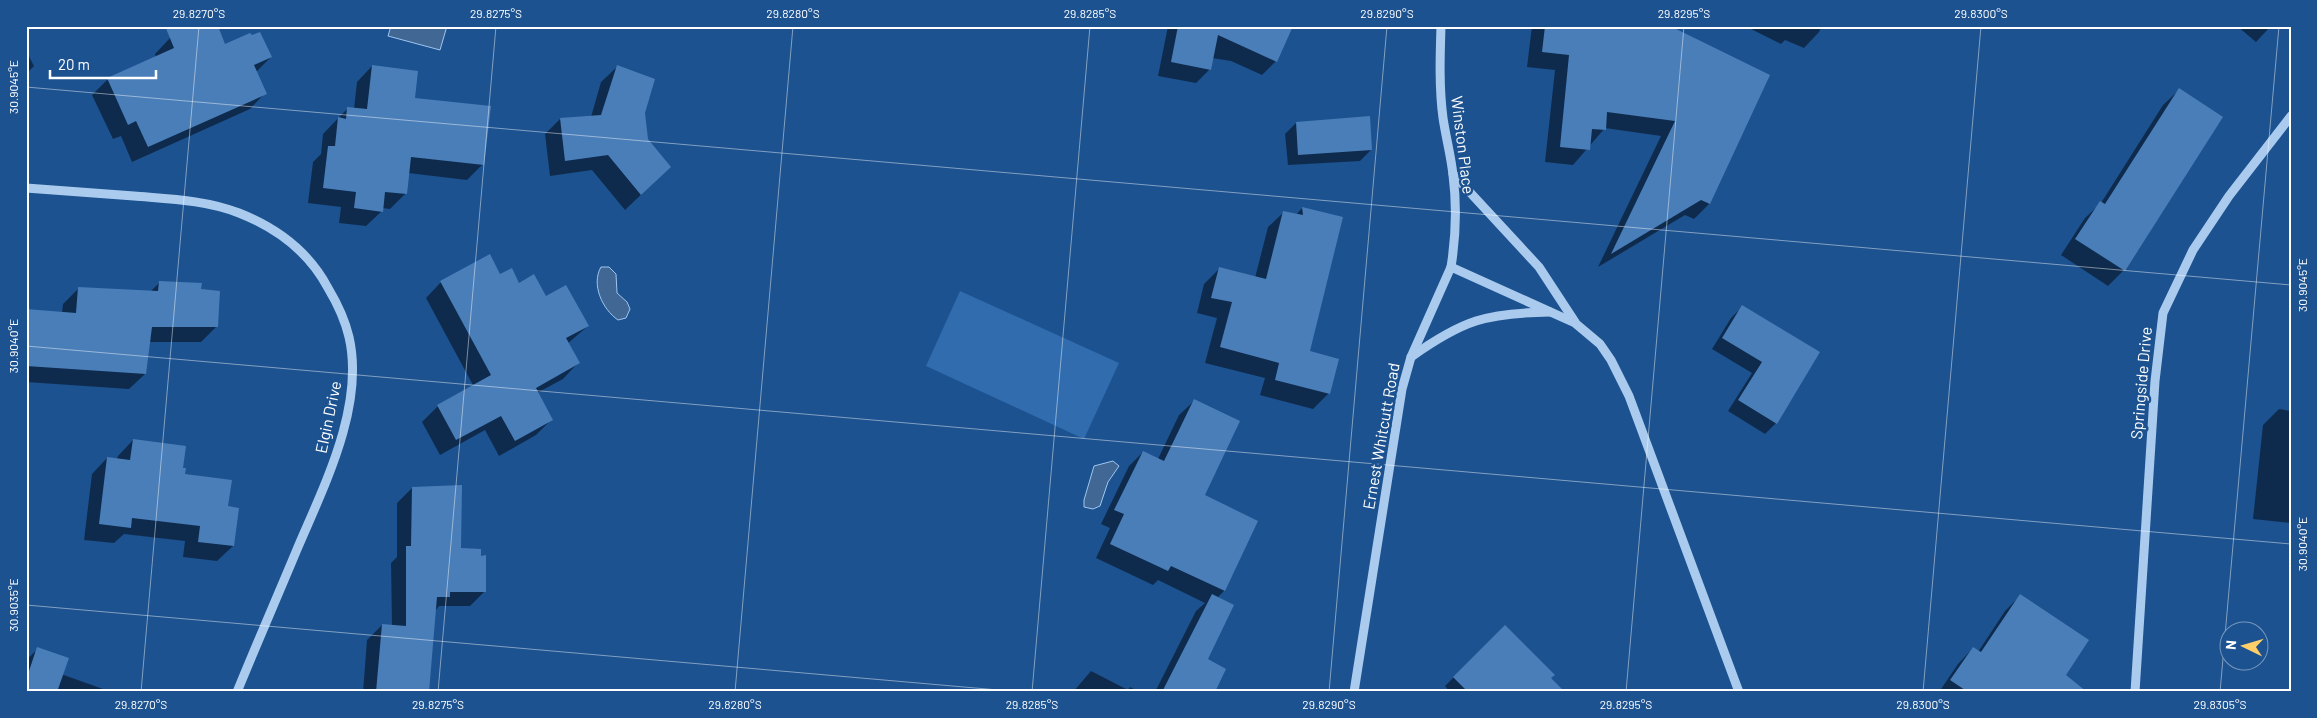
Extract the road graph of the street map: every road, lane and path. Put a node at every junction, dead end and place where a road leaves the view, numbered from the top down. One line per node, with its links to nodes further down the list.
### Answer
1 (1441, 26): 3 (street, Winston Place)
2 (2291, 116): 12 (street, Springside Drive)
3 (1453, 174): 5 (street, Winston Place); 7 (street)
4 (26, 188): 9 (street, Elgin Drive)
5 (1450, 267): 6 (street); 8 (street, Ernest Whitcutt Road)
6 (1552, 312): 7 (street); 8 (street)
7 (1575, 322): 11 (street)
8 (1410, 357): 10 (street, Ernest Whitcutt Road)
9 (237, 692)
10 (1354, 692)
11 (1738, 692)
12 (2136, 692)

